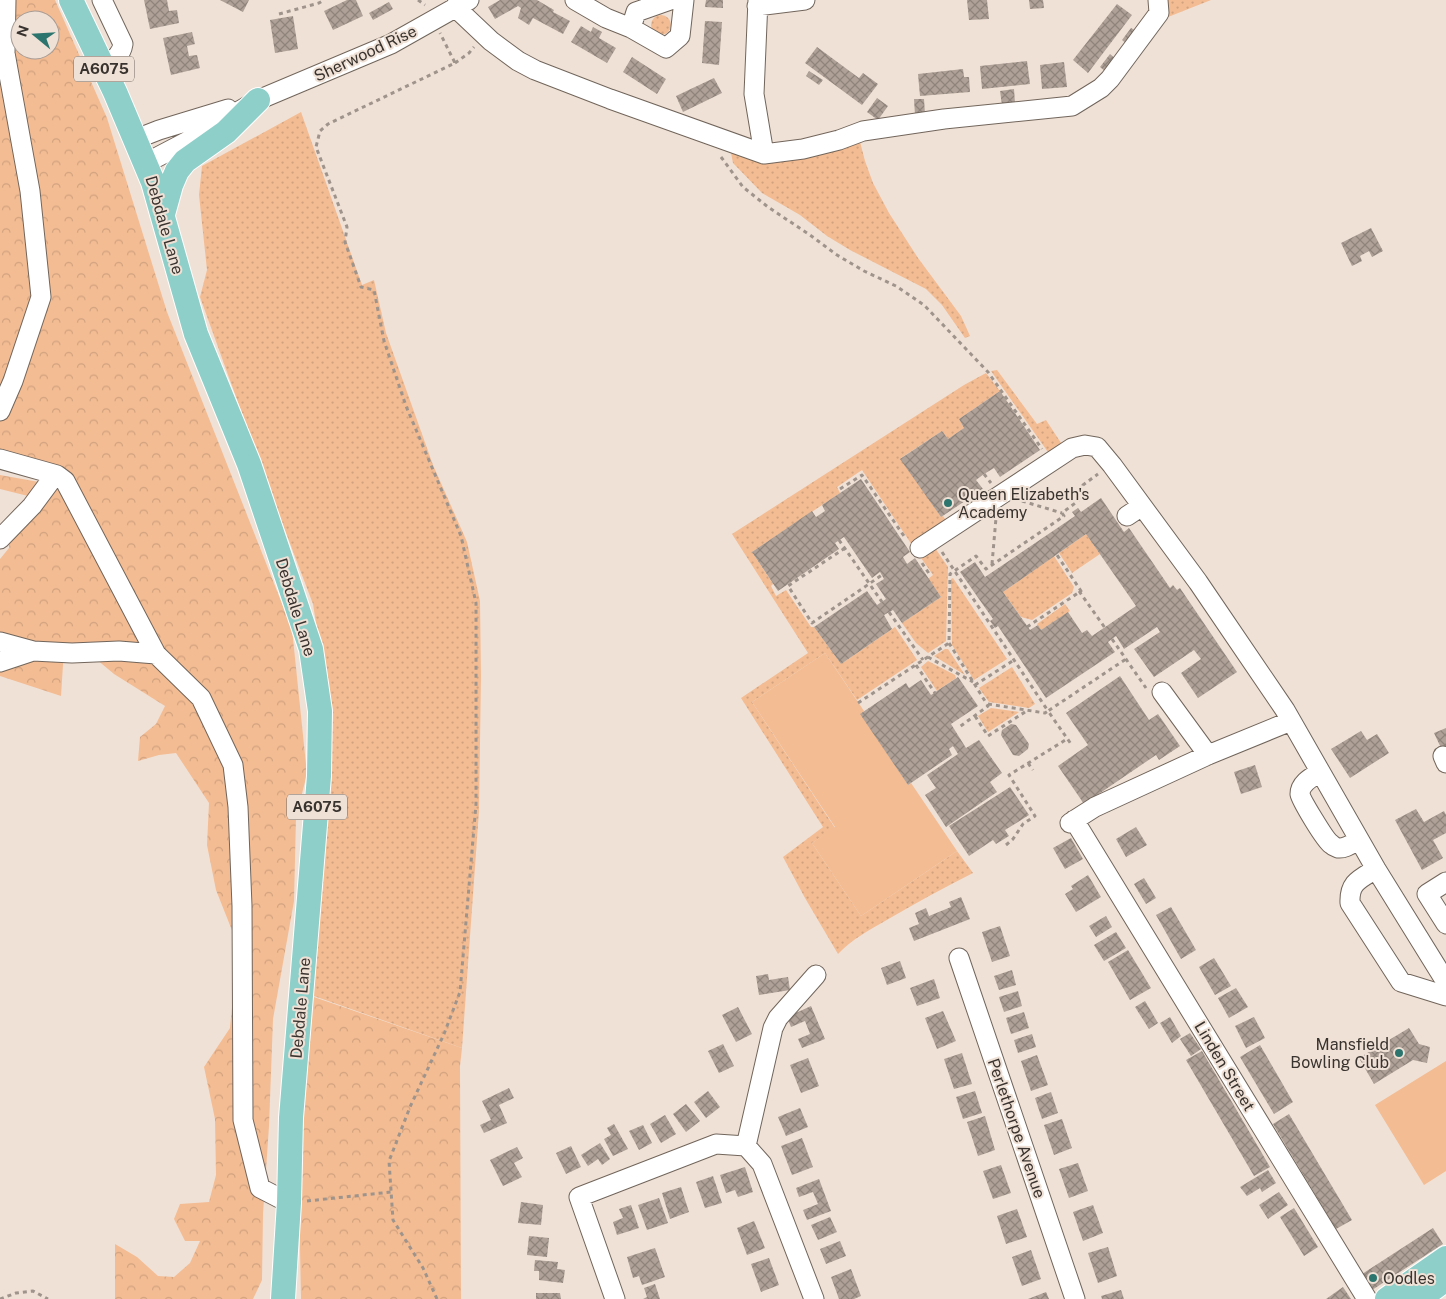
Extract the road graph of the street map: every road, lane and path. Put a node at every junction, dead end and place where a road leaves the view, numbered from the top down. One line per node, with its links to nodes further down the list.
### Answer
1 (6, 0): 23 (street)
2 (71, 0): 16 (main road, Debdale Lane / A6075)
3 (102, 0): 16 (street)
4 (324, 0): 12 (path)
5 (575, 0): 13 (street)
6 (670, 0): 13 (street)
7 (684, 0): 13 (street)
8 (805, 0): 10 (street)
9 (1158, 0): 20 (street)
10 (757, 3): 20 (street)
11 (464, 9): 15 (path); 17 (street, Sherwood Rise); 20 (street)
12 (279, 14)
13 (631, 28)
14 (438, 29): 15 (path)
15 (455, 63): 83 (path)
16 (102, 66): 18 (main road, Debdale Lane / A6075)
17 (258, 100): 18 (street, Sherwood Rise); 21 (street, Sherwood Rise); 22 (main road)
18 (136, 139): 21 (main road, Debdale Lane / A6075)
19 (716, 151): 25 (path)
20 (764, 154)
21 (146, 163): 22 (main road, Debdale Lane / A6075)
22 (163, 216): 84 (main road, Debdale Lane / A6075)
23 (0, 411)
24 (0, 459): 27 (street)
25 (1051, 462): 26 (street); 29 (street)
26 (1112, 464): 30 (path); 65 (street)
27 (55, 475): 31 (street); 50 (street)
28 (840, 489): 34 (path)
29 (1000, 496): 30 (path); 34 (street); 36 (path)
30 (1062, 513): 36 (path)
31 (0, 539)
32 (839, 540): 33 (path)
33 (845, 548): 40 (path); 40 (path)
34 (921, 548): 37 (path); 39 (path)
35 (1057, 555): 41 (path)
36 (992, 564): 37 (path)
37 (954, 570): 48 (path); 54 (path)
38 (882, 575): 40 (path)
39 (930, 575)
40 (869, 584): 42 (path)
41 (1080, 591): 44 (path); 45 (path)
42 (882, 602)
43 (889, 612): 53 (path)
44 (1028, 626)
45 (1105, 628)
46 (1112, 639): 52 (path)
47 (0, 642): 49 (street)
48 (949, 643): 51 (path); 57 (path)
49 (32, 650): 50 (street); 55 (street)
50 (156, 654): 84 (street)
51 (928, 657): 53 (path); 57 (path)
52 (1126, 659): 58 (path); 63 (path)
53 (923, 660): 56 (path)
54 (1014, 660): 57 (path); 63 (path)
55 (0, 662)
56 (916, 665): 59 (path); 60 (path)
57 (974, 684): 61 (path)
58 (1154, 690): 69 (street)
59 (935, 693)
60 (858, 703)
61 (987, 704): 62 (path); 64 (path)
62 (1028, 710): 63 (path); 64 (path)
63 (1048, 711): 67 (path)
64 (975, 716): 66 (path)
65 (1291, 721): 69 (street); 72 (street)
66 (958, 728)
67 (1067, 739): 68 (path); 70 (path)
68 (1070, 744)
69 (1208, 755): 94 (street, Linden Street)
70 (1028, 763): 71 (path); 74 (path)
71 (1033, 770)
72 (1320, 772): 73 (street); 73 (street)
73 (1360, 840): 75 (street)
74 (1006, 845)
75 (1376, 869): 80 (street); 81 (street)
76 (1446, 882): 77 (street)
77 (1446, 924)
78 (959, 958): 93 (street, Perlethorpe Avenue)
79 (816, 975): 82 (street)
80 (1446, 982)
81 (1446, 996)
82 (746, 1146): 91 (street); 92 (street)
83 (391, 1192): 84 (path); 90 (path)
84 (289, 1203): 89 (main road, Debdale Lane / A6075)
85 (1446, 1258): 95 (main road)
86 (1446, 1279): 96 (main road)
87 (0, 1299): 88 (path)
88 (48, 1299)
89 (283, 1299)
90 (437, 1299)
91 (615, 1299)
92 (814, 1299)
93 (1075, 1299)
94 (1367, 1299)
95 (1387, 1299)
96 (1419, 1299)

